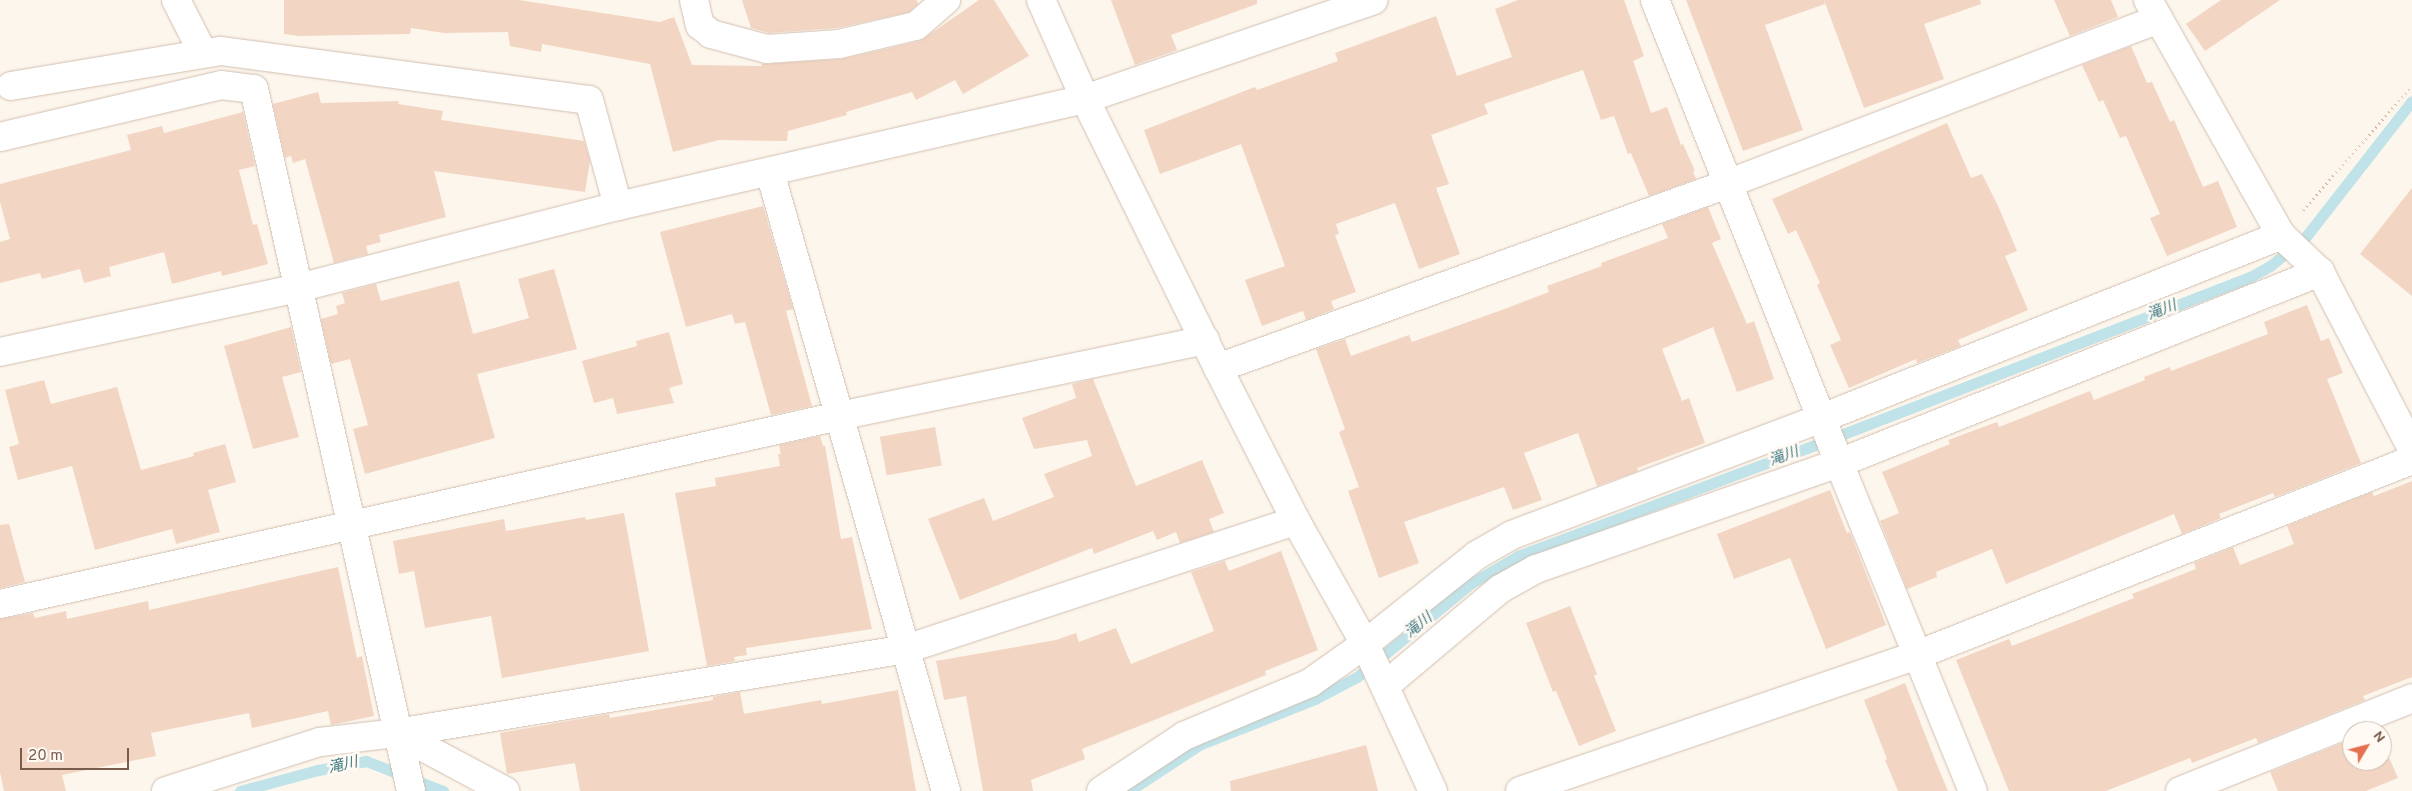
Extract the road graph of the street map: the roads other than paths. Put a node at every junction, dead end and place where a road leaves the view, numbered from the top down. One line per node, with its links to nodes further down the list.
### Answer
1 (176, 0): 8 (street)
2 (694, 0): 3 (street)
3 (946, 0)
4 (1041, 0): 10 (street)
5 (1374, 0): 10 (street)
6 (1655, 0): 13 (street)
7 (2153, 9): 13 (street); 15 (street)
8 (203, 53): 9 (street); 14 (street)
9 (11, 86)
10 (1085, 99): 12 (street); 18 (street)
11 (0, 137): 17 (street)
12 (770, 172): 14 (street); 21 (street)
13 (1727, 184): 20 (street); 22 (street)
14 (618, 206): 17 (street)
15 (2281, 235): 16 (street); 22 (street)
16 (2320, 272): 23 (street); 25 (street)
17 (298, 288): 19 (street); 27 (street)
18 (1205, 340): 20 (street); 21 (street)
19 (0, 352)
20 (1218, 368): 26 (street)
21 (839, 416): 27 (street); 30 (street)
22 (1822, 418): 25 (street); 29 (street)
23 (2412, 449)
24 (2412, 460): 31 (street)
25 (1839, 463): 31 (street); 32 (street)
26 (1296, 521): 29 (street); 30 (street)
27 (351, 526): 28 (street); 34 (street)
28 (0, 604)
29 (1366, 644): 32 (street); 39 (street)
30 (906, 649): 34 (street); 38 (street)
31 (1917, 655): 41 (street); 42 (street)
32 (1386, 685): 40 (street)
33 (2412, 698): 43 (street)
34 (397, 733): 35 (street); 36 (street); 37 (street)
35 (166, 791)
36 (411, 791)
37 (505, 791)
38 (946, 791)
39 (1100, 791)
40 (1433, 791)
41 (1520, 791)
42 (1974, 791)
43 (2180, 791)

